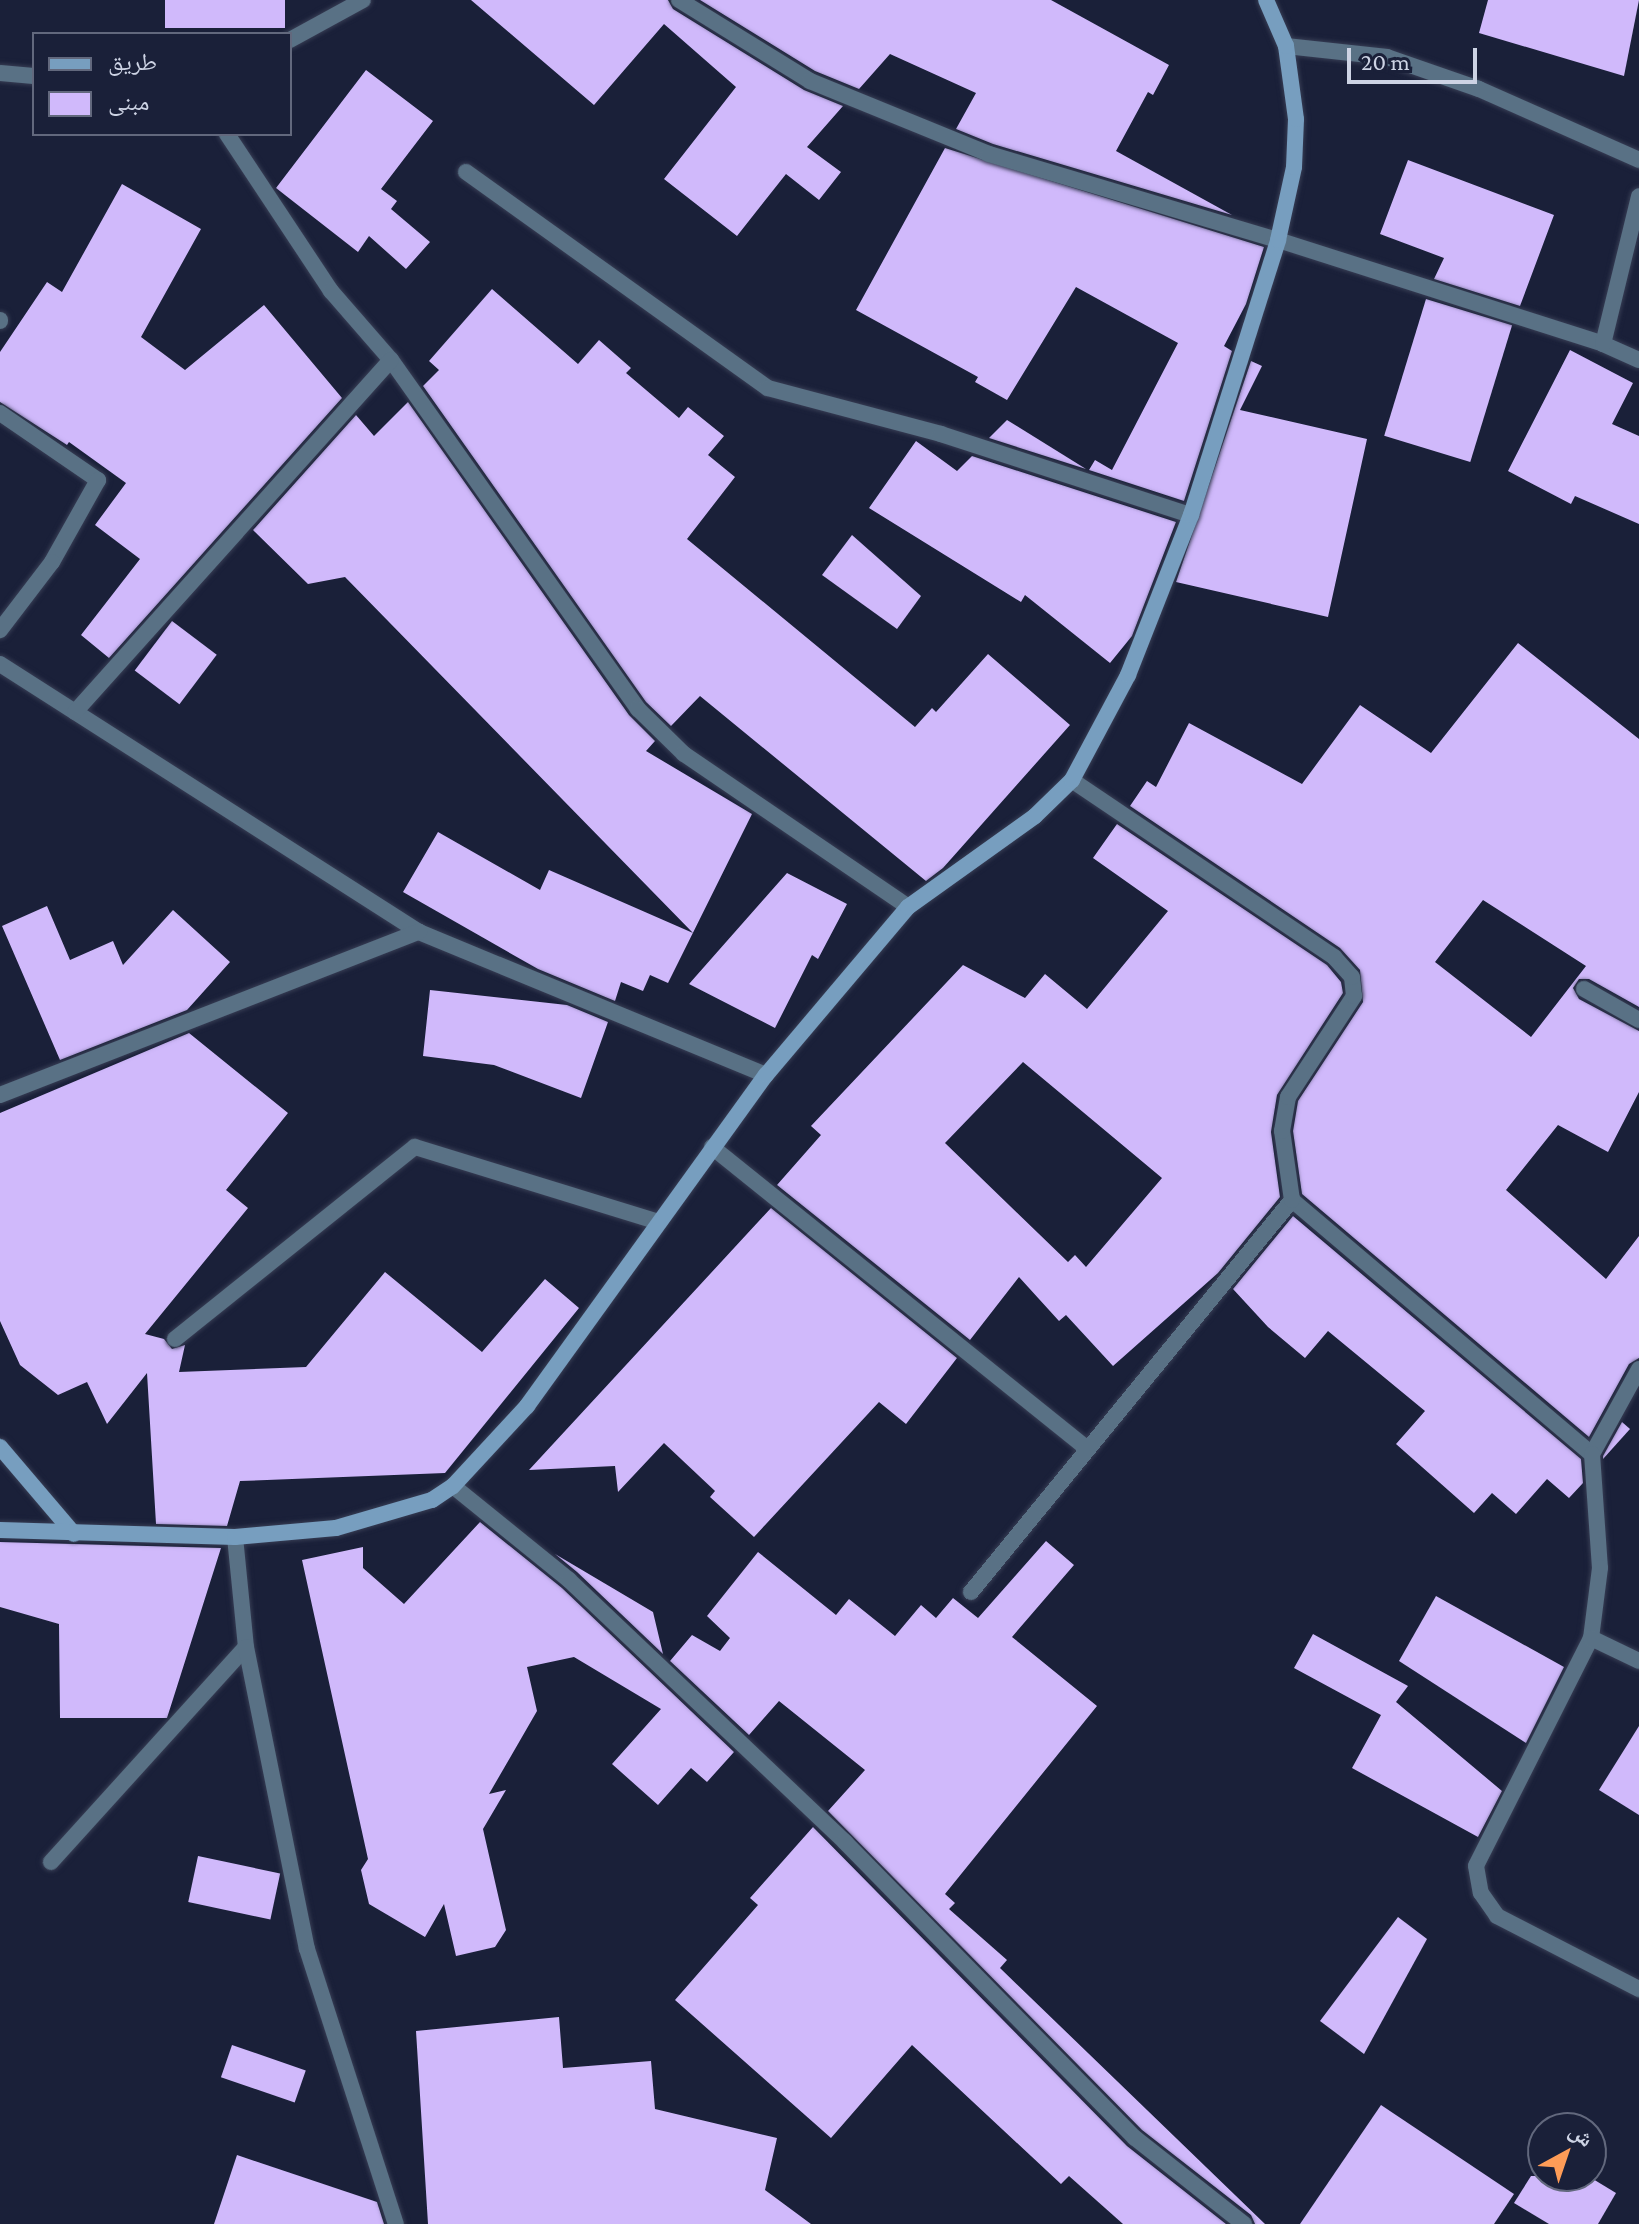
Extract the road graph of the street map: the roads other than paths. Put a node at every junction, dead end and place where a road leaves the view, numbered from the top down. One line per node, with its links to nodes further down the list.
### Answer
1 (363, 0): 4 (street)
2 (679, 0): 12 (street)
3 (1266, 0): 5 (street)
4 (292, 39)
5 (1286, 46): 9 (street); 12 (street)
6 (0, 73): 7 (street)
7 (32, 76)
8 (228, 136): 14 (street)
9 (1639, 160)
10 (466, 172): 17 (street)
11 (1639, 196): 13 (street)
12 (1278, 240): 13 (street); 17 (street)
13 (1603, 344): 15 (street)
14 (391, 360): 20 (street); 22 (street)
15 (1639, 360)
16 (0, 413): 18 (street)
17 (1191, 515): 21 (street)
18 (0, 630)
19 (0, 664): 20 (street)
20 (75, 712): 23 (street)
21 (1072, 780): 22 (street); 29 (street)
22 (908, 907): 26 (street)
23 (419, 932): 26 (street); 27 (street)
24 (1584, 989): 25 (street)
25 (1639, 1020)
26 (766, 1075): 28 (street)
27 (0, 1095)
28 (712, 1147): 30 (street); 34 (street)
29 (1292, 1200): 34 (street); 35 (street)
30 (659, 1222): 31 (street); 36 (street)
31 (175, 1339)
32 (1639, 1369): 35 (street)
33 (0, 1447): 38 (street)
34 (1087, 1448): 40 (street)
35 (1592, 1454): 41 (street)
36 (453, 1486): 39 (street); 47 (street)
37 (0, 1530): 38 (street)
38 (74, 1534): 39 (street)
39 (235, 1537): 42 (street)
40 (971, 1592)
41 (1591, 1638): 43 (street); 45 (street)
42 (246, 1647): 44 (street); 46 (street)
43 (1639, 1661)
44 (51, 1862)
45 (1639, 1989)
46 (396, 2224)
47 (1244, 2224)

